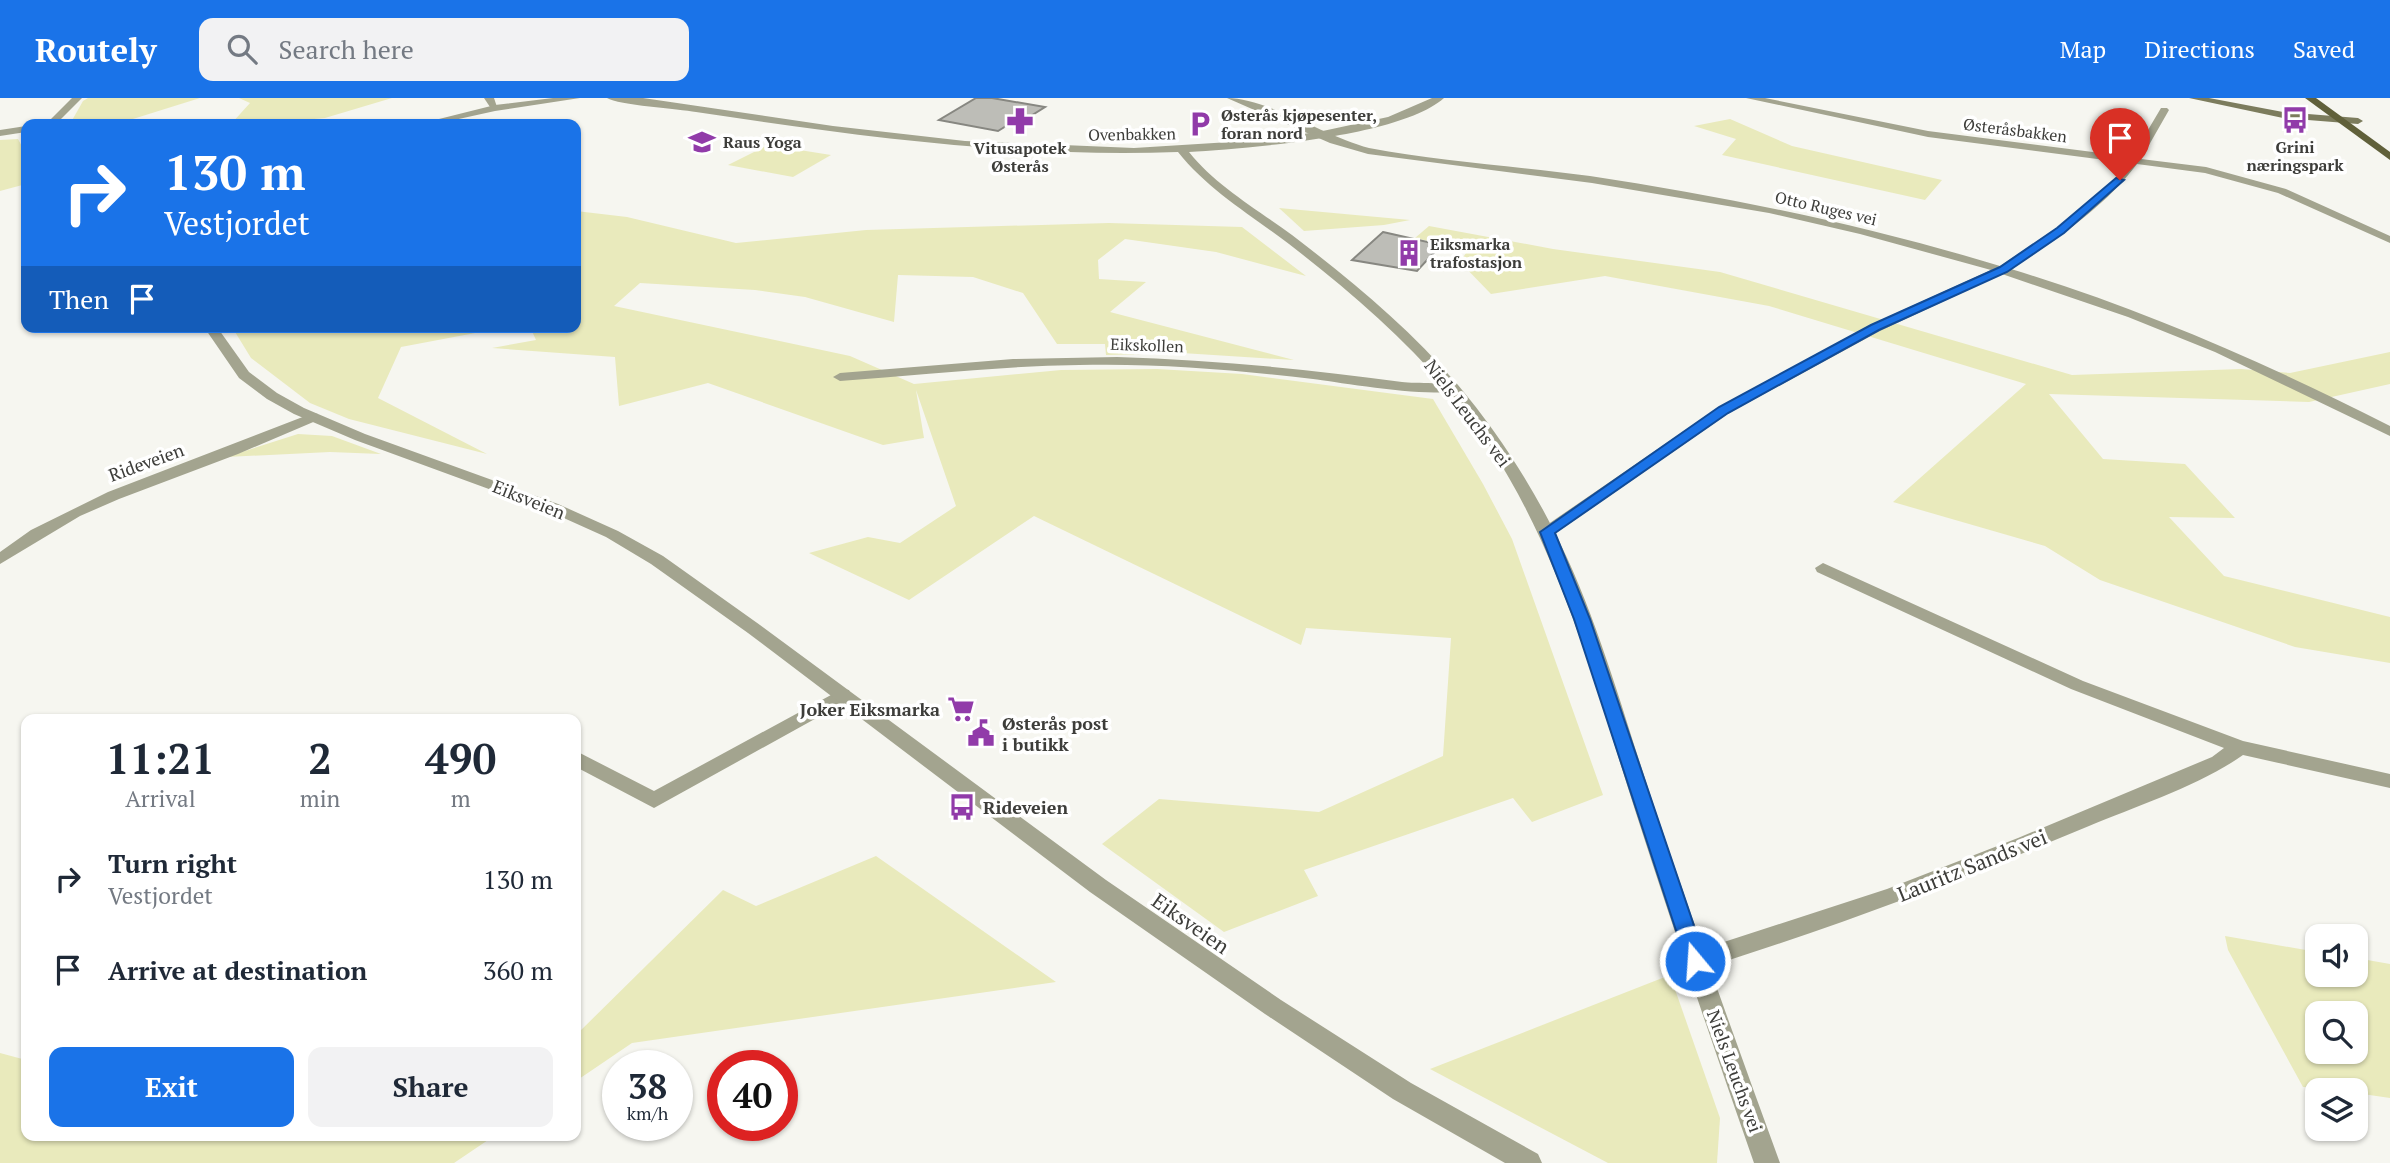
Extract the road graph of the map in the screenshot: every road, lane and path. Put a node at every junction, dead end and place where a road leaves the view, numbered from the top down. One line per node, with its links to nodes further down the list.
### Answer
1 (77, 98): 13 (street)
2 (489, 98): 11 (street)
3 (575, 98): 11 (street)
4 (612, 98): 21 (street, Ovenbakken)
5 (1233, 98): 19 (street, Otto Ruges vei)
6 (1439, 98): 19 (street, Ovenbakken)
7 (1751, 98): 23 (street, Østeråsbakken)
8 (2194, 98): 15 (main road)
9 (2310, 98): 15 (main road)
10 (2326, 98): 16 (main road)
11 (495, 108): 14 (street)
12 (2164, 110): 23 (street)
13 (56, 119)
14 (446, 119)
15 (2339, 120): 16 (main road); 22 (main road)
16 (2358, 121): 20 (main road)
17 (21, 130): 18 (street)
18 (0, 133)
19 (1320, 135): 21 (street, Ovenbakken); 25 (street, Otto Ruges vei)
20 (2390, 143)
21 (1182, 150): 28 (street, Niels Leuchs vei)
22 (2390, 157)
23 (2136, 159): 24 (street, Østeråsbakken); 25 (street)
24 (2390, 240)
25 (2003, 269): 30 (street, Otto Ruges vei); 31 (street)
26 (214, 333): 29 (street, Eiksveien)
27 (840, 377): 28 (street, Eikskollen)
28 (1453, 388): 31 (street, Niels Leuchs vei)
29 (313, 417): 32 (street, Rideveien); 34 (street, Eiksveien)
30 (2390, 432)
31 (1547, 532): 38 (street, Niels Leuchs vei)
32 (0, 559)
33 (1823, 568): 35 (street)
34 (842, 695): 36 (street); 39 (street, Eiksveien)
35 (2240, 747): 37 (street); 38 (street, Lauritz Sands vei)
36 (581, 761)
37 (2390, 780)
38 (1695, 961): 40 (street, Niels Leuchs vei)
39 (1529, 1163)
40 (1766, 1163)

